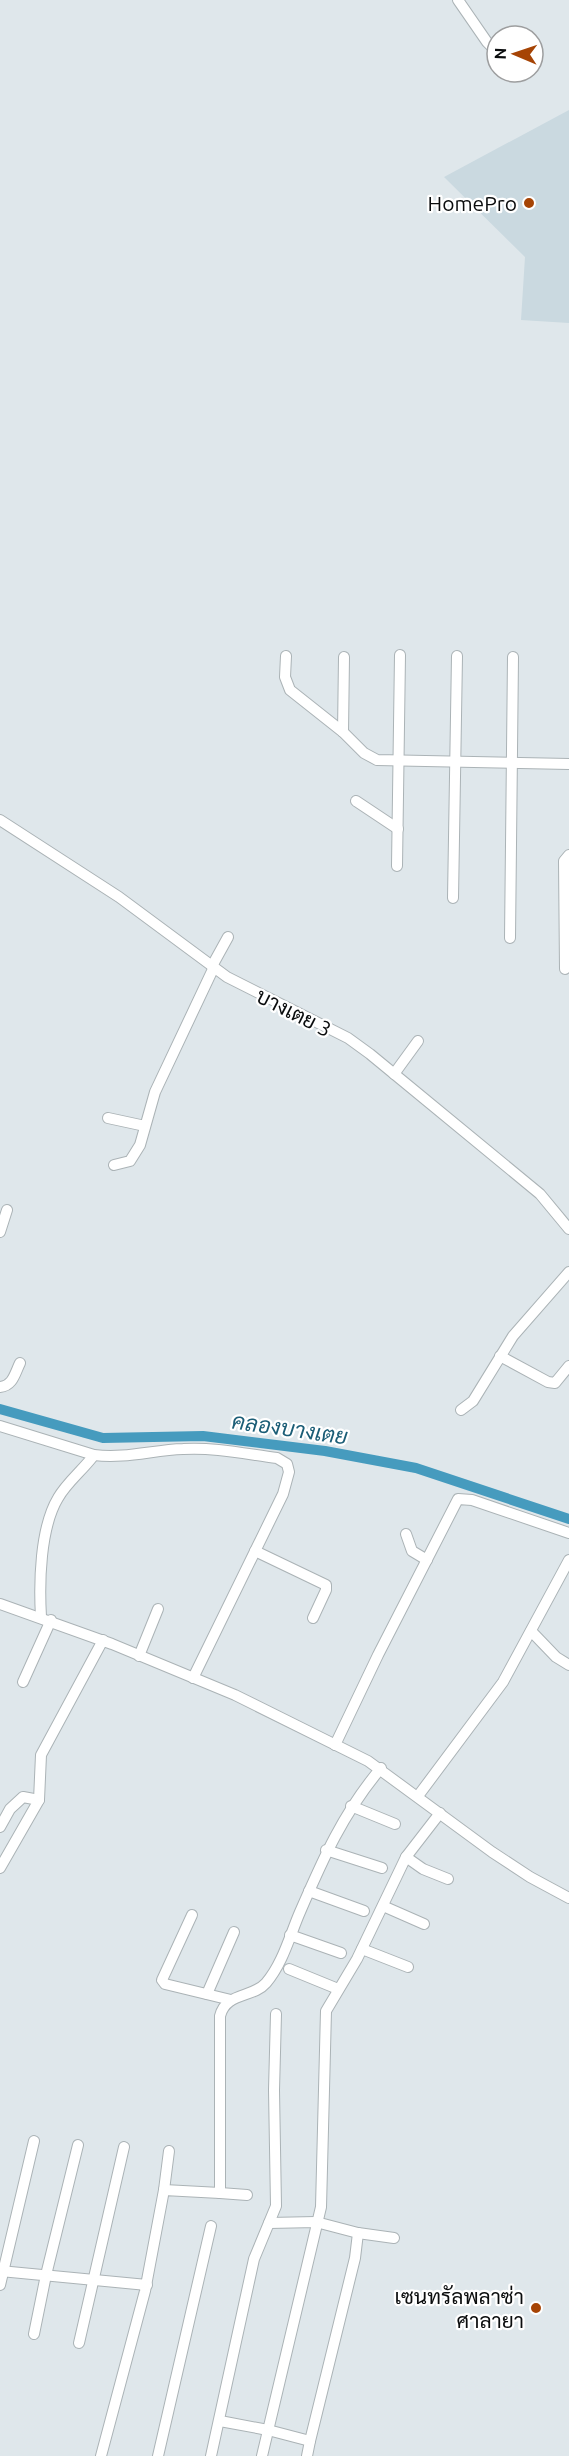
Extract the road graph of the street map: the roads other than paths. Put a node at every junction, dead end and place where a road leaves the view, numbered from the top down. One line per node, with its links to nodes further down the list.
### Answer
1 (458, 0): 2 (street)
2 (485, 39)
3 (400, 655): 9 (street)
4 (286, 656): 8 (street)
5 (457, 656): 10 (street)
6 (344, 657): 8 (street)
7 (513, 657): 11 (street)
8 (343, 732): 9 (street)
9 (398, 760): 10 (street); 15 (street)
10 (456, 763): 11 (street); 18 (street)
11 (513, 764): 12 (street); 20 (street)
12 (569, 764)
13 (356, 801): 15 (street)
14 (0, 820): 21 (street, บางเตย 3)
15 (398, 829): 17 (street)
16 (569, 855): 22 (street)
17 (397, 866)
18 (453, 898)
19 (228, 937): 21 (street)
20 (510, 938)
21 (213, 967): 24 (street, บางเตย 3); 26 (street)
22 (565, 969)
23 (418, 1041): 24 (street)
24 (394, 1074): 29 (street, บางเตย 3)
25 (108, 1118): 26 (street)
26 (145, 1126): 27 (street)
27 (114, 1165)
28 (8, 1210): 30 (street)
29 (569, 1228)
30 (0, 1232)
31 (569, 1272): 32 (street)
32 (500, 1356): 34 (street); 36 (street)
33 (20, 1363): 35 (street)
34 (569, 1366)
35 (0, 1387)
36 (461, 1410)
37 (0, 1426): 38 (street)
38 (94, 1455): 41 (street); 47 (street)
39 (569, 1533): 42 (street)
40 (406, 1534): 42 (street)
41 (255, 1551): 46 (street); 52 (street)
42 (427, 1560): 54 (street)
43 (569, 1560): 48 (street)
44 (0, 1604): 47 (street)
45 (158, 1609): 50 (street)
46 (313, 1618)
47 (46, 1619): 49 (street); 53 (street)
48 (531, 1631): 51 (street); 56 (street)
49 (103, 1640): 50 (street); 57 (street)
50 (139, 1656): 52 (street)
51 (569, 1665)
52 (193, 1678): 54 (street)
53 (23, 1682)
54 (335, 1745): 55 (street)
55 (381, 1768): 56 (street); 58 (street)
56 (418, 1796): 59 (street)
57 (39, 1800): 61 (street); 64 (street)
58 (351, 1806): 60 (street); 62 (street)
59 (440, 1813): 63 (street); 68 (street)
60 (395, 1824)
61 (0, 1827)
62 (326, 1850): 65 (street); 67 (street)
63 (406, 1857): 66 (street); 69 (street)
64 (0, 1868)
65 (382, 1868)
66 (448, 1879)
67 (309, 1891): 70 (street); 74 (street)
68 (569, 1898)
69 (383, 1906): 72 (street); 75 (street)
70 (364, 1911)
71 (192, 1916): 80 (street)
72 (424, 1924)
73 (234, 1932): 80 (street)
74 (290, 1935): 76 (street); 81 (street)
75 (362, 1949): 77 (street); 79 (street)
76 (341, 1953)
77 (408, 1967)
78 (289, 1969): 79 (street)
79 (338, 1989): 90 (street)
80 (207, 1994): 81 (street)
81 (231, 2000): 88 (street)
82 (276, 2014): 91 (street)
83 (33, 2140): 95 (street)
84 (78, 2145): 96 (street)
85 (124, 2147): 97 (street)
86 (170, 2151): 87 (street)
87 (164, 2190): 88 (street); 99 (street)
88 (220, 2193): 89 (street)
89 (247, 2195)
90 (316, 2222): 91 (street); 93 (street); 103 (street)
91 (269, 2223): 102 (street)
92 (211, 2226): 106 (street)
93 (358, 2233): 94 (street); 104 (street)
94 (394, 2238)
95 (2, 2271): 96 (street); 98 (street)
96 (46, 2275): 97 (street); 100 (street)
97 (95, 2280): 99 (street); 101 (street)
98 (0, 2284)
99 (147, 2285): 105 (street)
100 (34, 2334)
101 (79, 2343)
102 (219, 2421): 103 (street); 107 (street)
103 (268, 2430): 104 (street); 108 (street)
104 (310, 2442): 109 (street)
105 (101, 2456)
106 (159, 2456)
107 (211, 2456)
108 (262, 2456)
109 (307, 2456)

